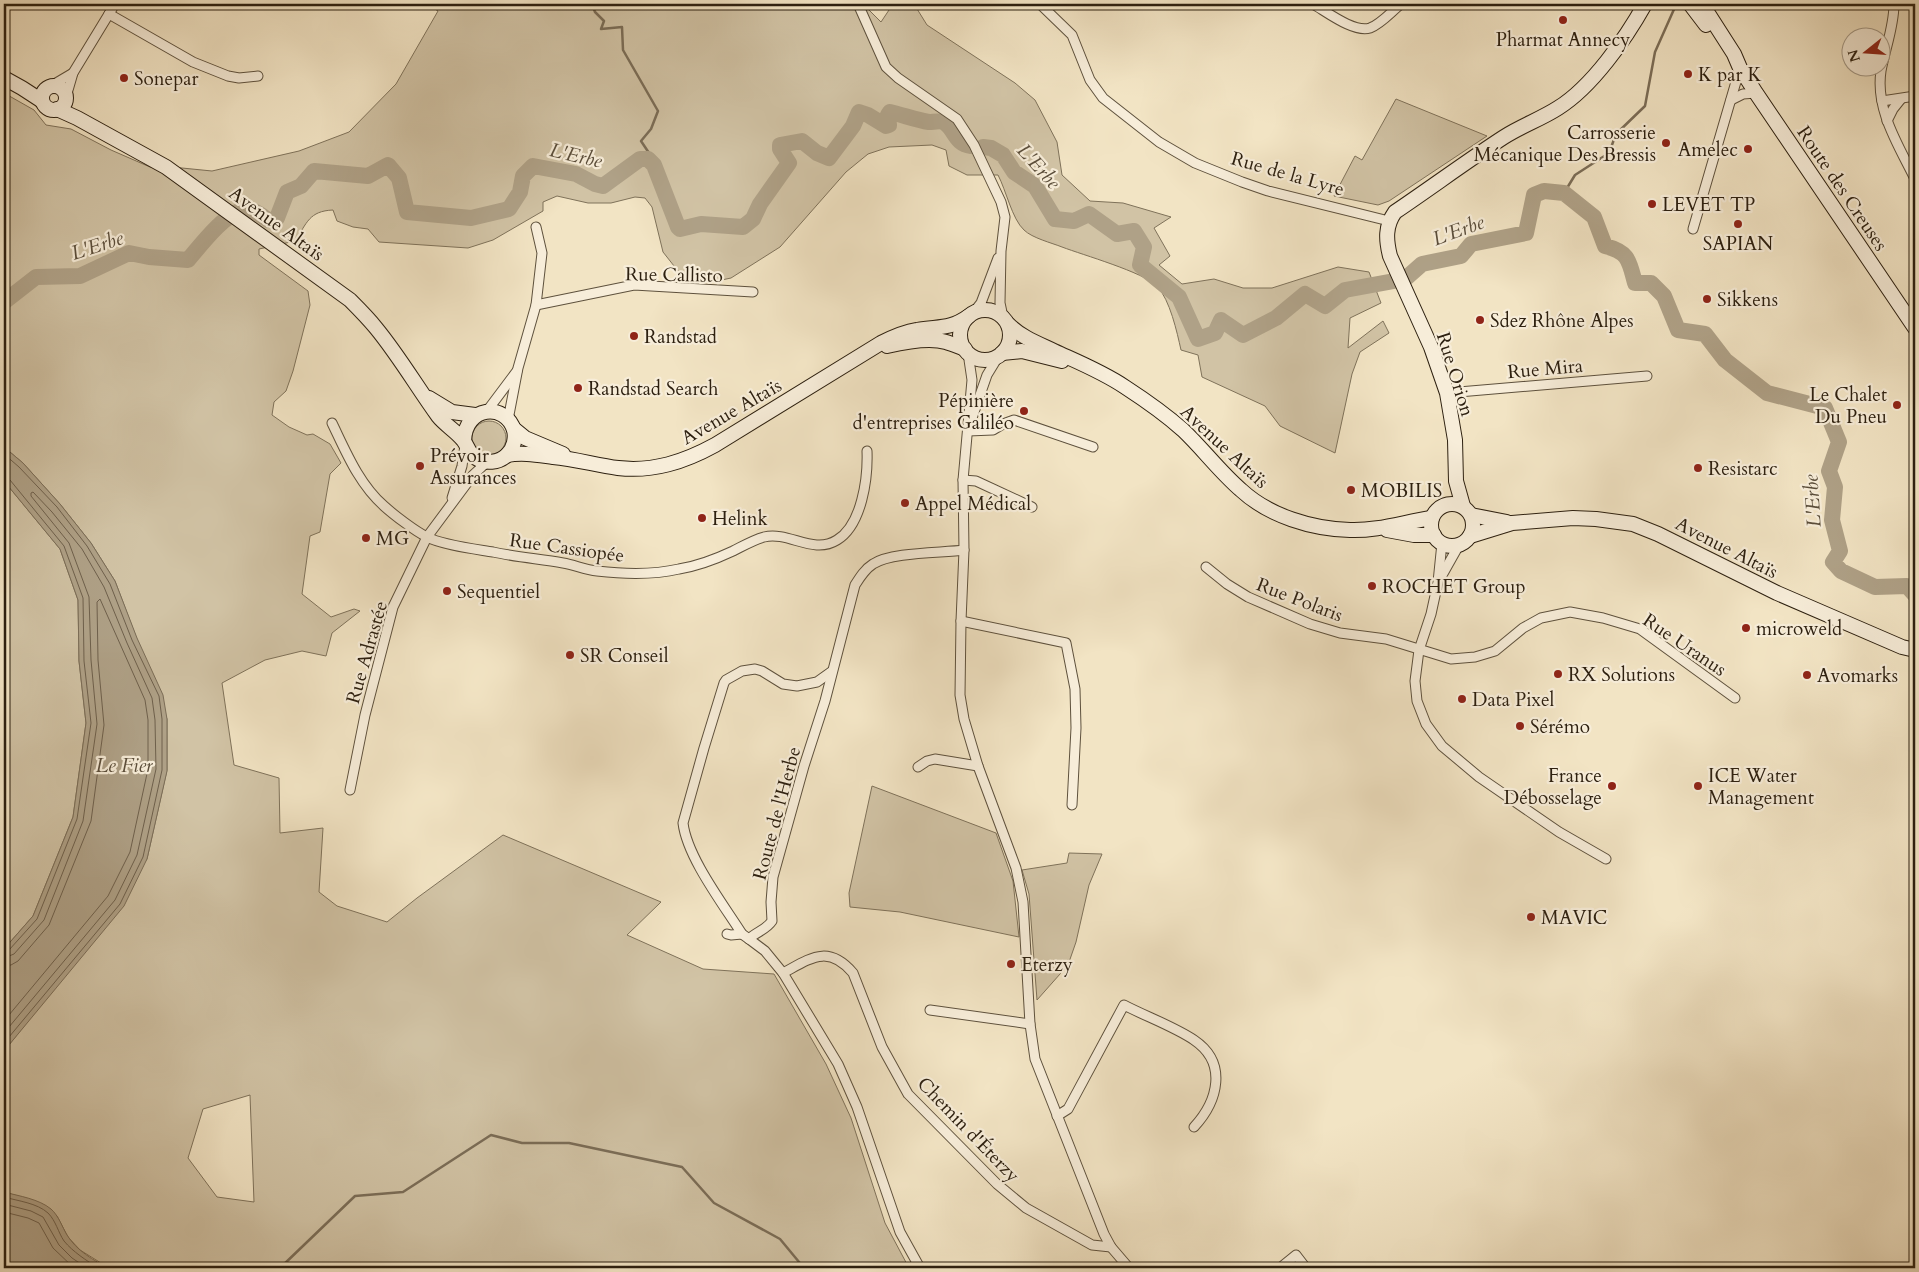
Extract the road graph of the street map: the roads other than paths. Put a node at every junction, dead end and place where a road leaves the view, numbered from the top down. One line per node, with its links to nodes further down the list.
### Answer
1 (115, 4): 10 (street)
2 (858, 4): 27 (street)
3 (1040, 4): 24 (street, Rue de la Lyre)
4 (1313, 4): 5 (street)
5 (1401, 4)
6 (1645, 4): 24 (street)
7 (1690, 4): 11 (street, Route des Creuses)
8 (1702, 4): 11 (street, Route des Creuses)
9 (1894, 4): 20 (street)
10 (109, 14): 12 (street); 13 (street)
11 (1740, 68): 16 (street, Route des Creuses); 19 (street)
12 (73, 73): 15 (street); 21 (street)
13 (258, 76)
14 (4, 78): 15 (street)
15 (46, 92): 21 (street); 21 (street)
16 (1756, 93): 19 (street); 32 (street, Route des Creuses)
17 (1915, 96): 18 (street)
18 (1901, 99): 20 (street); 22 (street)
19 (1731, 100): 26 (street)
20 (1882, 101): 22 (street)
21 (63, 102): 40 (street, Avenue Altaïs)
22 (1887, 121): 23 (street)
23 (1915, 180)
24 (1389, 221): 39 (street, Rue Orion)
25 (536, 227): 29 (street)
26 (1693, 229)
27 (1001, 251): 30 (street); 31 (street)
28 (753, 292): 29 (street, Rue Callisto)
29 (536, 305): 37 (street)
30 (972, 314): 31 (street); 33 (street); 34 (street, Avenue Altaïs)
31 (1005, 320): 35 (street); 36 (street, Avenue Altaïs)
32 (1915, 328)
33 (967, 351): 34 (street, Avenue Altaïs); 35 (street); 44 (street)
34 (867, 352): 49 (street, Avenue Altaïs)
35 (1000, 355): 36 (street, Avenue Altaïs); 44 (street)
36 (1085, 366): 59 (street, Avenue Altaïs)
37 (518, 368): 41 (street); 43 (street)
38 (1646, 376): 39 (street, Rue Mira)
39 (1447, 393): 51 (street, Rue Orion)
40 (424, 396): 41 (street, Avenue Altaïs); 45 (street, Avenue Altaïs)
41 (481, 413): 43 (street); 45 (street)
42 (332, 423): 61 (street)
43 (511, 424): 48 (street); 49 (street, Avenue Altaïs)
44 (969, 427): 46 (street); 52 (street)
45 (465, 442): 50 (street); 53 (street, Rue Adrastée)
46 (1094, 448)
47 (867, 451): 61 (street, Rue Cassiopée)
48 (507, 455): 49 (street, Avenue Altaïs); 50 (street)
49 (575, 459)
50 (487, 462): 53 (street, Rue Adrastée)
51 (1456, 463): 54 (street, Rue Orion); 56 (street, Rue Orion)
52 (963, 480): 55 (street); 64 (street)
53 (450, 505): 61 (street, Rue Adrastée)
54 (1443, 505): 56 (street); 57 (street)
55 (1032, 507)
56 (1467, 511): 58 (street, Avenue Altaïs); 60 (street)
57 (1432, 518): 59 (street, Avenue Altaïs); 62 (street)
58 (1512, 523): 60 (street, Avenue Altaïs); 69 (street, Avenue Altaïs)
59 (1379, 529): 62 (street, Avenue Altaïs)
60 (1470, 536): 63 (street)
61 (427, 537): 76 (street, Rue Adrastée)
62 (1438, 539): 63 (street); 66 (street)
63 (1459, 545): 66 (street)
64 (964, 550): 67 (street); 70 (street, Route de l'Herbe)
65 (1206, 567): 68 (street, Rue Polaris)
66 (1438, 582): 68 (street)
67 (961, 620): 74 (street); 77 (street)
68 (1419, 650): 72 (street, Rue Uranus); 78 (street)
69 (1915, 650)
70 (831, 672): 71 (street); 73 (street, Route de l'Herbe)
71 (817, 682): 73 (street); 80 (street)
72 (1735, 698)
73 (825, 701): 80 (street, Route de l'Herbe)
74 (978, 766): 75 (street); 83 (street)
75 (918, 768)
76 (350, 790)
77 (1072, 805)
78 (1606, 859)
79 (727, 934): 80 (street)
80 (745, 937): 81 (street)
81 (783, 973): 86 (street, Chemin d'Éterzy); 87 (street)
82 (930, 1010): 83 (street)
83 (1030, 1024): 84 (street)
84 (1057, 1116): 85 (street); 86 (street)
85 (1194, 1127)
86 (1111, 1247): 88 (street)
87 (920, 1268)
88 (1129, 1268)
89 (1280, 1268): 90 (street)
90 (1306, 1268)

